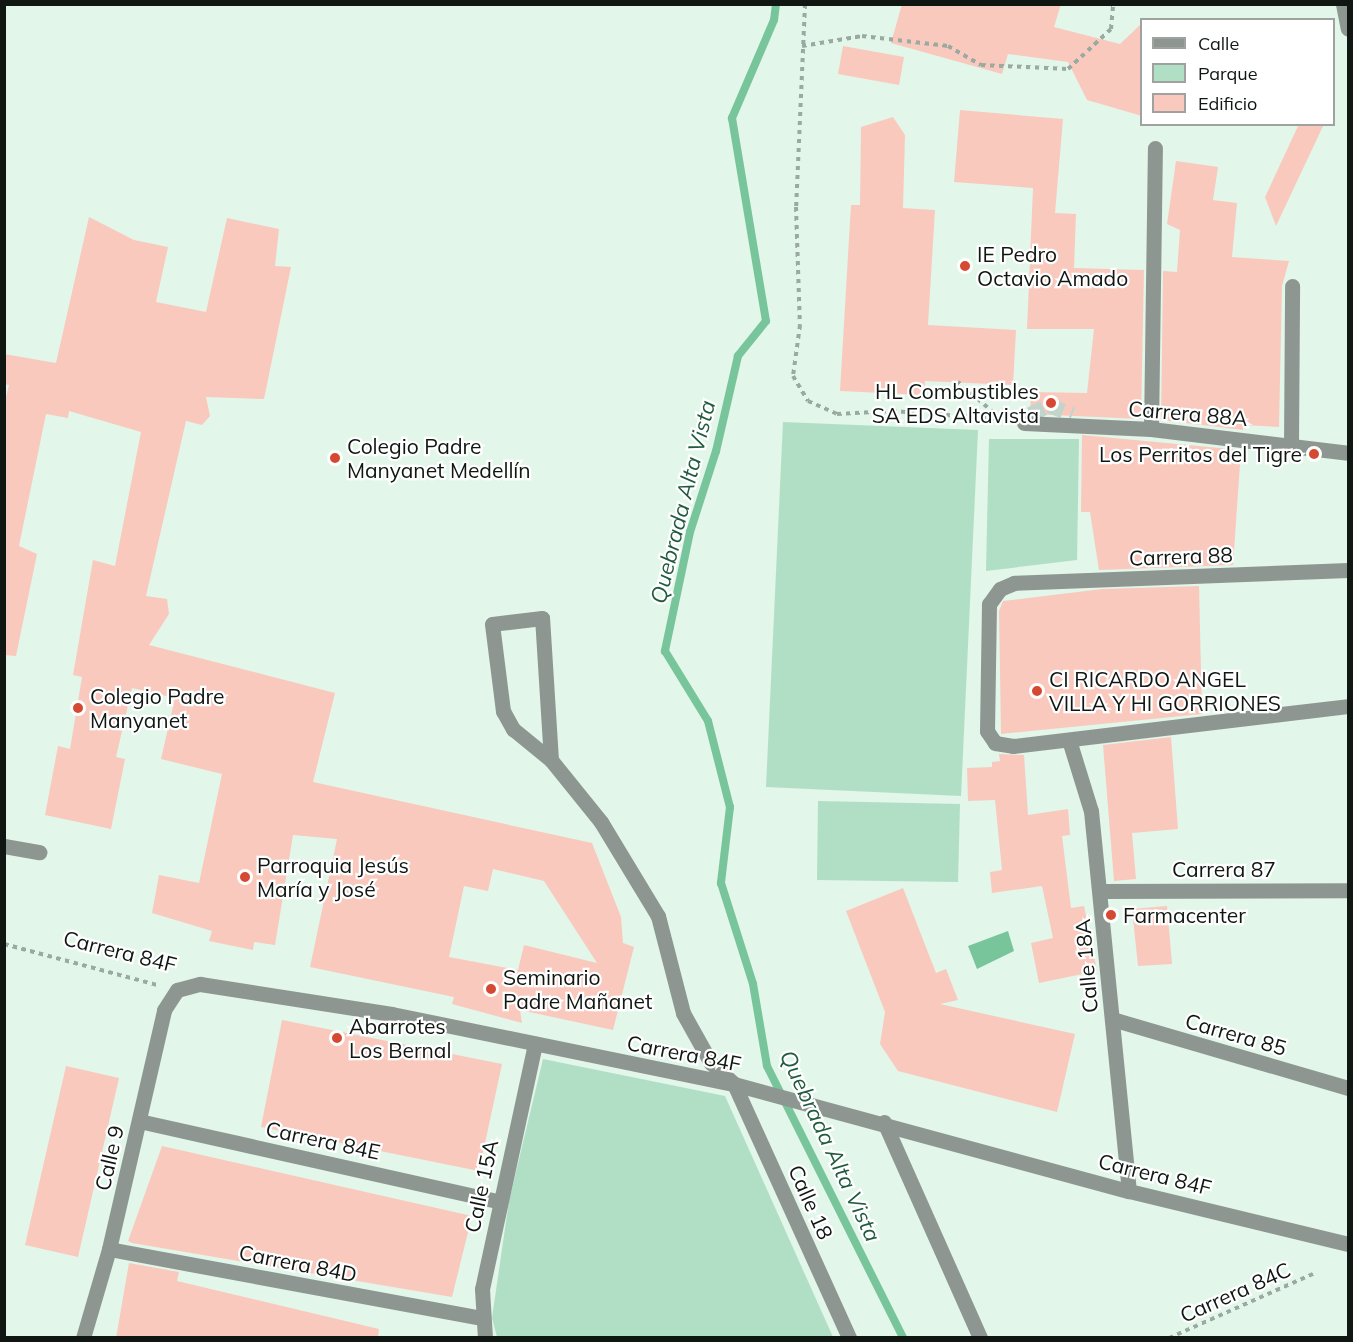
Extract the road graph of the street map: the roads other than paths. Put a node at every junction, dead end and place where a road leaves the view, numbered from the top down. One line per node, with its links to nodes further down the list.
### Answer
1 (1343, 4): 2 (street)
2 (1348, 29)
3 (1155, 148): 8 (street)
4 (1292, 286): 9 (street)
5 (1072, 414): 7 (street)
6 (1027, 418): 7 (street, Carrera 88A)
7 (1085, 426): 8 (street, Carrera 88A)
8 (1151, 429): 9 (street, Carrera 88A)
9 (1291, 445): 10 (street, Carrera 88A)
10 (1348, 453)
11 (1348, 570): 13 (street, Carrera 88)
12 (1348, 706): 13 (street)
13 (1069, 740): 18 (street, Calle 18A)
14 (551, 760): 14 (street); 22 (street)
15 (4, 846): 16 (street)
16 (39, 852)
17 (1348, 890): 18 (street, Carrera 87)
18 (1101, 891): 20 (street, Calle 18A)
19 (177, 990): 21 (street, Carrera 84F); 24 (street, Calle 9)
20 (1112, 1019): 23 (street, Carrera 85); 26 (street, Calle 18A)
21 (535, 1044): 22 (street, Carrera 84F); 27 (street, Calle 15A)
22 (734, 1083): 25 (street, Carrera 84F); 33 (street, Calle 18)
23 (1348, 1088)
24 (139, 1121): 27 (street, Carrera 84E); 29 (street, Calle 9)
25 (884, 1122): 26 (street, Carrera 84F); 34 (street)
26 (1130, 1191): 28 (street, Carrera 84F)
27 (498, 1201): 30 (street, Calle 15A)
28 (1348, 1244)
29 (109, 1250): 30 (street, Carrera 84D); 31 (street, Calle 9)
30 (480, 1318): 32 (street, Calle 15A)
31 (83, 1338)
32 (485, 1338)
33 (849, 1338)
34 (980, 1338)

